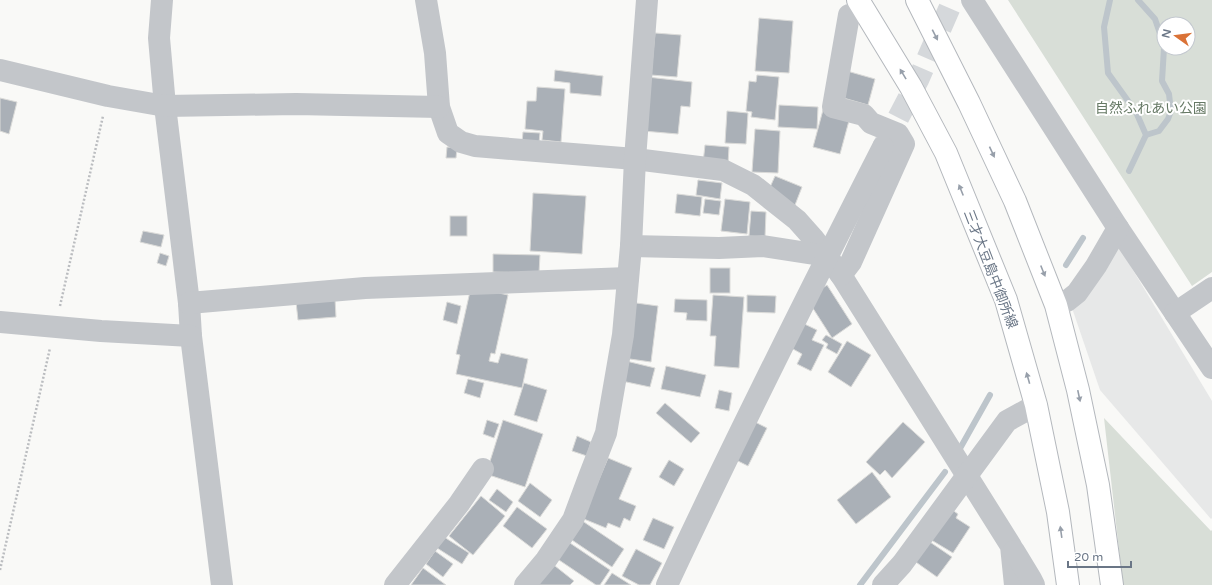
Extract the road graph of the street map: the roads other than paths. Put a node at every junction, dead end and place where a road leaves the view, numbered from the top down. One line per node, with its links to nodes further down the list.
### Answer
1 (162, 0): 8 (street)
2 (426, 0): 9 (street)
3 (647, 0): 11 (street)
4 (917, 0): 19 (main road, one-way to 19)
5 (972, 0): 12 (street)
6 (853, 7): 15 (street); 24 (main road, 三才大豆島中御所線, one-way to 6)
7 (0, 70): 8 (street)
8 (165, 106): 9 (street); 18 (street)
9 (439, 107): 11 (street)
10 (883, 147): 14 (street)
11 (635, 159): 13 (street); 14 (street)
12 (1118, 228): 19 (street); 20 (street)
13 (631, 246): 14 (street); 16 (street)
14 (827, 256): 15 (street); 31 (street)
15 (841, 275): 26 (street)
16 (628, 278): 18 (street); 30 (street)
17 (1212, 288): 20 (street)
18 (189, 303): 22 (street)
19 (1056, 305): 36 (main road, one-way to 36)
20 (1175, 313): 23 (street)
21 (0, 322): 22 (street)
22 (191, 336): 28 (street)
23 (1212, 368)
24 (1036, 405): 26 (street); 35 (main road, 三才大豆島中御所線, one-way to 24)
25 (483, 469): 29 (street)
26 (967, 475): 27 (street); 32 (street)
27 (1011, 546): 33 (street); 34 (street)
28 (222, 585)
29 (395, 585)
30 (525, 585)
31 (668, 585)
32 (882, 585)
33 (1015, 585)
34 (1034, 585)
35 (1068, 585)
36 (1112, 585)

